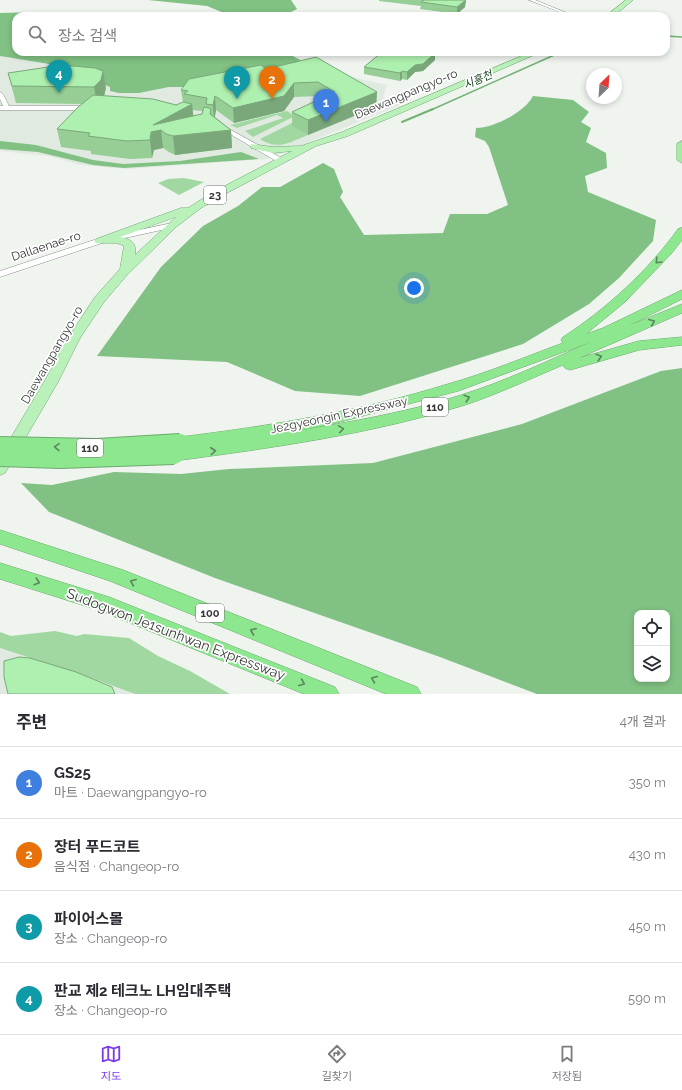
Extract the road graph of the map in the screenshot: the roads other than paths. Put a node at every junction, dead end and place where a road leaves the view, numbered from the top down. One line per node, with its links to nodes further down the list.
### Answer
1 (531, 0): 3 (street)
2 (630, 0): 4 (main road)
3 (562, 12)
4 (616, 12)
5 (528, 56): 10 (main road, Daewangpangyo-ro / 23)
6 (0, 94): 7 (street)
7 (4, 108): 8 (street)
8 (94, 108)
9 (213, 123): 12 (street)
10 (313, 144): 12 (main road); 13 (main road, Daewangpangyo-ro / 23)
11 (682, 144): 14 (highway)
12 (254, 146): 13 (street)
13 (281, 160): 15 (main road, Daewangpangyo-ro / 23)
14 (682, 160)
15 (196, 206): 16 (main road, Daewangpangyo-ro / 23); 18 (main road)
16 (172, 225): 18 (street, Dallaenae-ro); 19 (main road, Daewangpangyo-ro / 23)
17 (682, 230): 24 (highway, one-way to 24)
18 (100, 241): 19 (main road); 20 (street, Dallaenae-ro)
19 (123, 272): 29 (main road, Daewangpangyo-ro / 23)
20 (0, 274)
21 (682, 294): 24 (highway, Je2gyeongin Expressway / 110)
22 (682, 308): 25 (highway, Je2gyeongin Expressway / 110, one-way to 22)
23 (682, 341): 25 (highway, one-way to 23)
24 (518, 366): 27 (highway, Je2gyeongin Expressway / 110)
25 (508, 383): 27 (highway, Je2gyeongin Expressway / 110, one-way to 25)
26 (0, 446): 27 (highway, Je2gyeongin Expressway / 110, one-way to 26, bridge)
27 (177, 449): 28 (highway, Je2gyeongin Expressway / 110, bridge)
28 (0, 457)
29 (0, 469)
30 (4, 538): 33 (highway, 100, one-way to 30)
31 (0, 571): 32 (highway, Sudogwon Je1sunhwan Expressway / 100, one-way to 32)
32 (328, 694)
33 (410, 694)

